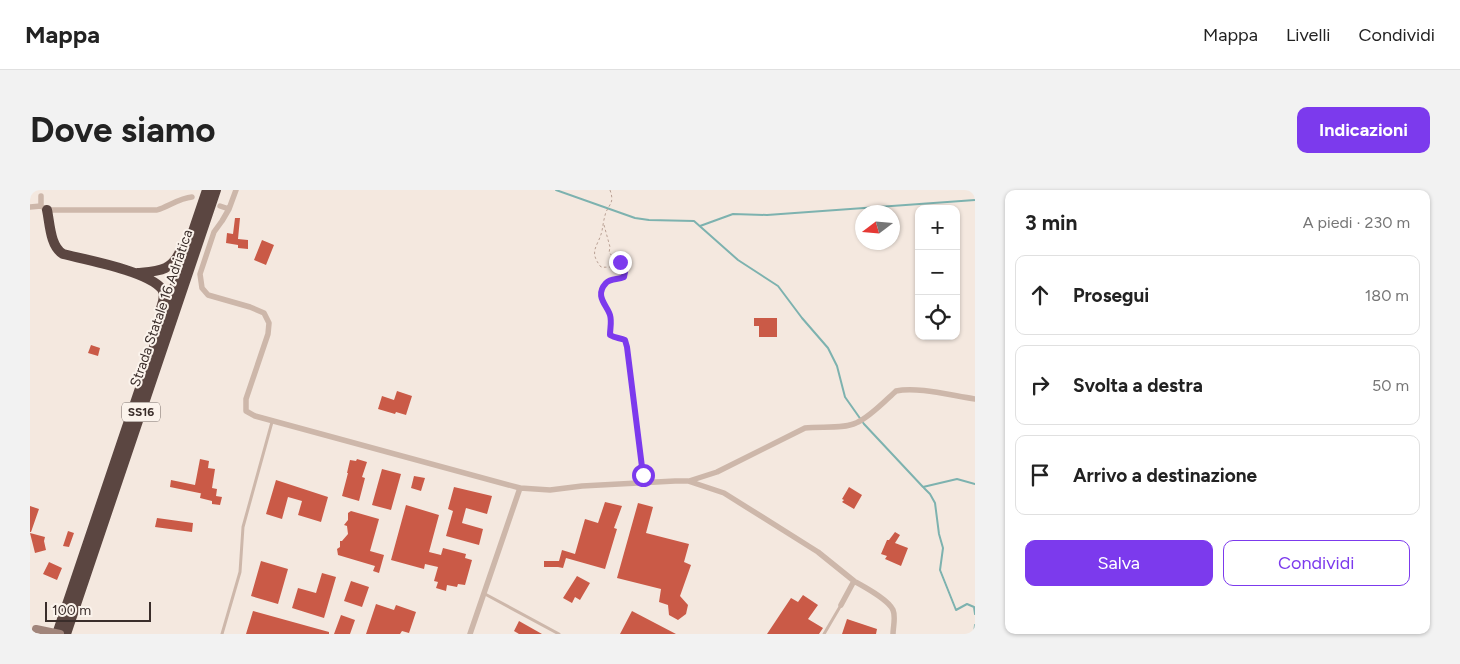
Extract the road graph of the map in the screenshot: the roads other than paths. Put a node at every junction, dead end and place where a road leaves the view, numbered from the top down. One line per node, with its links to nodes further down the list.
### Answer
1 (207, 190): 6 (highway, Strada Statale 16 Adriatica / SS16)
2 (216, 190): 22 (highway, Strada Statale 16 Adriatica / SS16)
3 (236, 190): 10 (street)
4 (41, 196): 9 (street)
5 (192, 197): 9 (street)
6 (202, 205): 11 (highway); 12 (highway, Strada Statale 16 Adriatica / SS16)
7 (220, 206): 10 (street)
8 (30, 207): 9 (street)
9 (44, 208): 11 (highway)
10 (229, 209): 14 (street)
11 (138, 273): 12 (highway)
12 (142, 382): 21 (highway, Strada Statale 16 Adriatica / SS16)
13 (975, 399): 15 (street)
14 (272, 421): 16 (street); 23 (lane)
15 (688, 481): 16 (street); 17 (street)
16 (520, 488): 18 (street)
17 (854, 581): 19 (street); 27 (street)
18 (484, 594): 24 (street); 25 (lane)
19 (840, 605): 26 (lane)
20 (36, 629): 21 (main road, bridge)
21 (58, 634)
22 (66, 634)
23 (222, 634)
24 (470, 634)
25 (559, 634)
26 (824, 634)
27 (893, 634)

